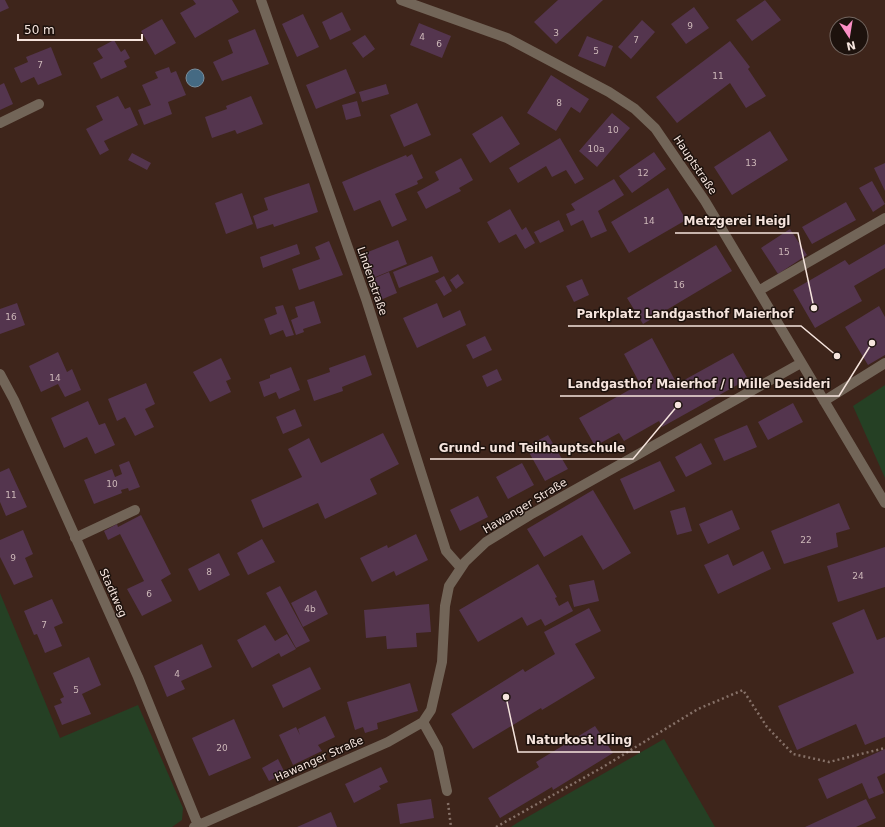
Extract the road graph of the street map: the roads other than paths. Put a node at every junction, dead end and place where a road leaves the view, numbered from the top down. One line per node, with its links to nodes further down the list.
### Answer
1 (261, 0): 14 (street, Lindenstraße)
2 (401, 0): 6 (street, Hauptstraße)
3 (39, 104): 4 (street)
4 (0, 123)
5 (885, 218): 6 (street)
6 (760, 290): 7 (street, Hauptstraße)
7 (801, 363): 10 (street, Hauptstraße); 14 (street, Hawanger Straße)
8 (885, 363): 10 (street)
9 (0, 374): 13 (street, Stadtweg)
10 (824, 401): 11 (street, Hauptstraße)
11 (885, 503)
12 (135, 510): 13 (street)
13 (75, 538): 17 (street, Stadtweg)
14 (461, 568): 15 (street, Hawanger Straße)
15 (423, 722): 16 (street); 17 (street, Hawanger Straße)
16 (447, 790)
17 (196, 826)

